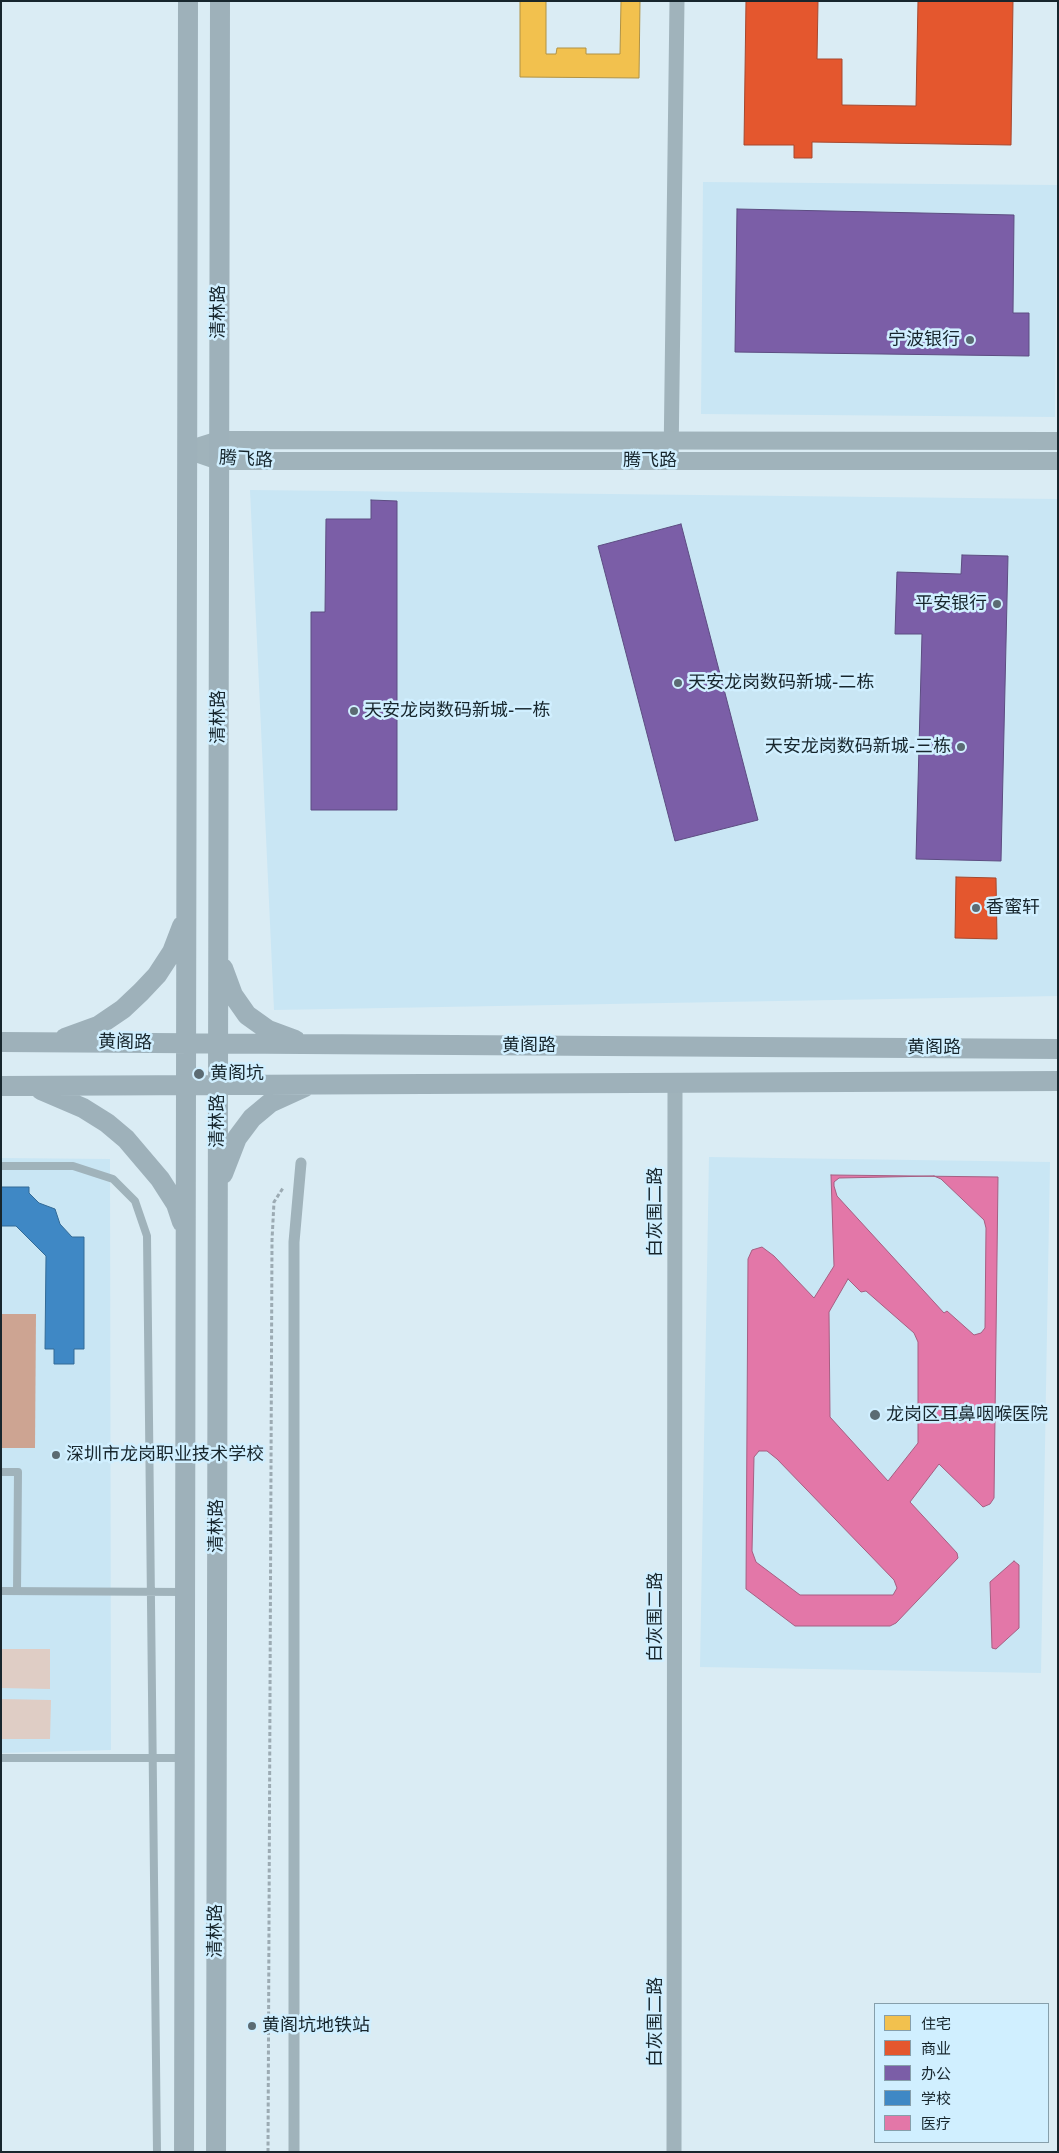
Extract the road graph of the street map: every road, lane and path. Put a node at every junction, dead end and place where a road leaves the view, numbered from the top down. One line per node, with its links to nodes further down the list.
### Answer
1 (188, 1): 7 (main road, 清林路)
2 (220, 1): 4 (main road, 清林路)
3 (677, 1): 5 (street)
4 (219, 440): 5 (street, 腾飞路); 7 (street, 腾飞路); 10 (main road, 清林路)
5 (671, 440): 6 (street, 腾飞路); 8 (street)
6 (1058, 441)
7 (187, 450): 10 (street, 腾飞路); 11 (main road, 清林路)
8 (671, 461): 9 (street, 腾飞路); 10 (street, 腾飞路)
9 (1058, 461)
10 (219, 462): 12 (main road, 清林路)
11 (186, 907): 14 (main road); 15 (main road, 清林路)
12 (218, 941): 16 (main road, 清林路); 17 (main road)
13 (1, 1042): 14 (main road, 黄阁路)
14 (50, 1042): 15 (main road, 黄阁路)
15 (186, 1044): 16 (main road, 黄阁路); 22 (main road, 清林路)
16 (218, 1044): 17 (main road, 黄阁路); 23 (main road, 清林路)
17 (319, 1045): 18 (main road, 黄阁路)
18 (1058, 1049)
19 (675, 1082): 20 (main road, 黄阁路); 21 (main road, 黄阁路); 45 (street, 白灰围二路)
20 (1058, 1082)
21 (319, 1083): 23 (main road, 黄阁路); 28 (main road)
22 (186, 1084): 23 (main road, 黄阁路); 25 (main road, 黄阁路); 29 (main road, 清林路)
23 (218, 1084): 28 (main road, 清林路)
24 (1, 1086): 25 (main road, 黄阁路)
25 (24, 1086): 29 (main road)
26 (300, 1163): 43 (path); 44 (street)
27 (1, 1166): 35 (lane)
28 (218, 1195): 31 (main road, 清林路)
29 (186, 1231): 30 (main road, 清林路)
30 (186, 1388): 31 (main road); 36 (main road, 清林路)
31 (217, 1388): 42 (main road, 清林路)
32 (1, 1472): 34 (lane)
33 (1, 1590): 34 (lane)
34 (17, 1591): 35 (lane)
35 (151, 1592): 36 (lane); 37 (lane)
36 (185, 1592): 39 (main road, 清林路)
37 (153, 1757): 38 (lane); 39 (lane); 40 (lane)
38 (1, 1758)
39 (185, 1758): 41 (main road, 清林路)
40 (157, 2152)
41 (184, 2152)
42 (216, 2152)
43 (268, 2152)
44 (294, 2152)
45 (674, 2152)

